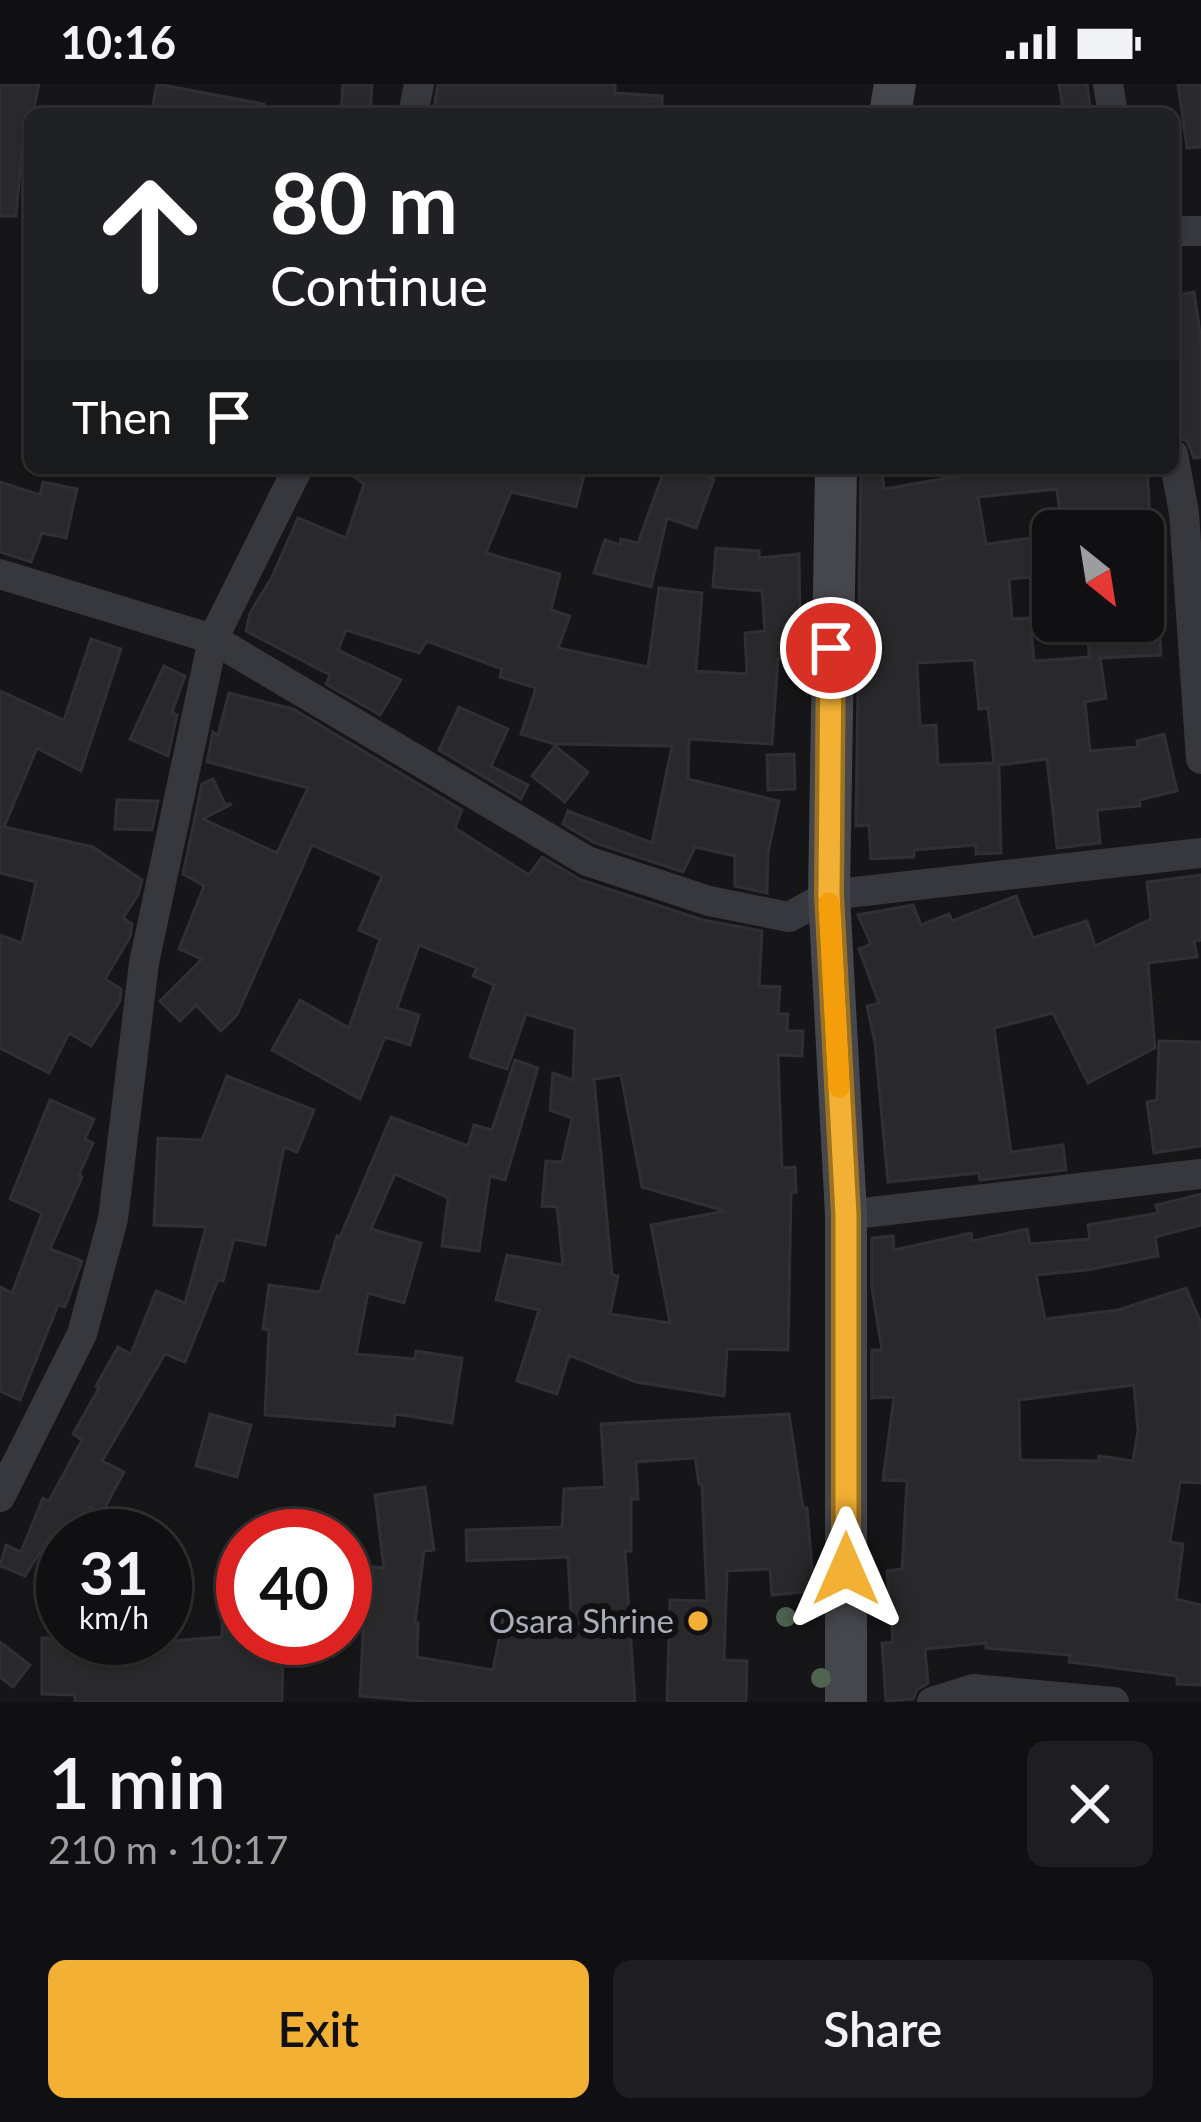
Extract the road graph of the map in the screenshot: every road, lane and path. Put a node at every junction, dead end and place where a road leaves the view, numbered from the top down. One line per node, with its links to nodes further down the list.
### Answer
1 (295, 474): 5 (street)
2 (836, 474): 8 (street)
3 (1177, 474): 6 (street)
4 (0, 574): 5 (street)
5 (212, 639): 8 (street); 11 (street)
6 (1201, 759)
7 (1201, 853): 8 (street)
8 (829, 895): 10 (street)
9 (1201, 1174): 10 (street)
10 (846, 1215): 12 (street)
11 (0, 1497)
12 (846, 1702)
13 (932, 1702): 14 (street)
14 (1114, 1702)

